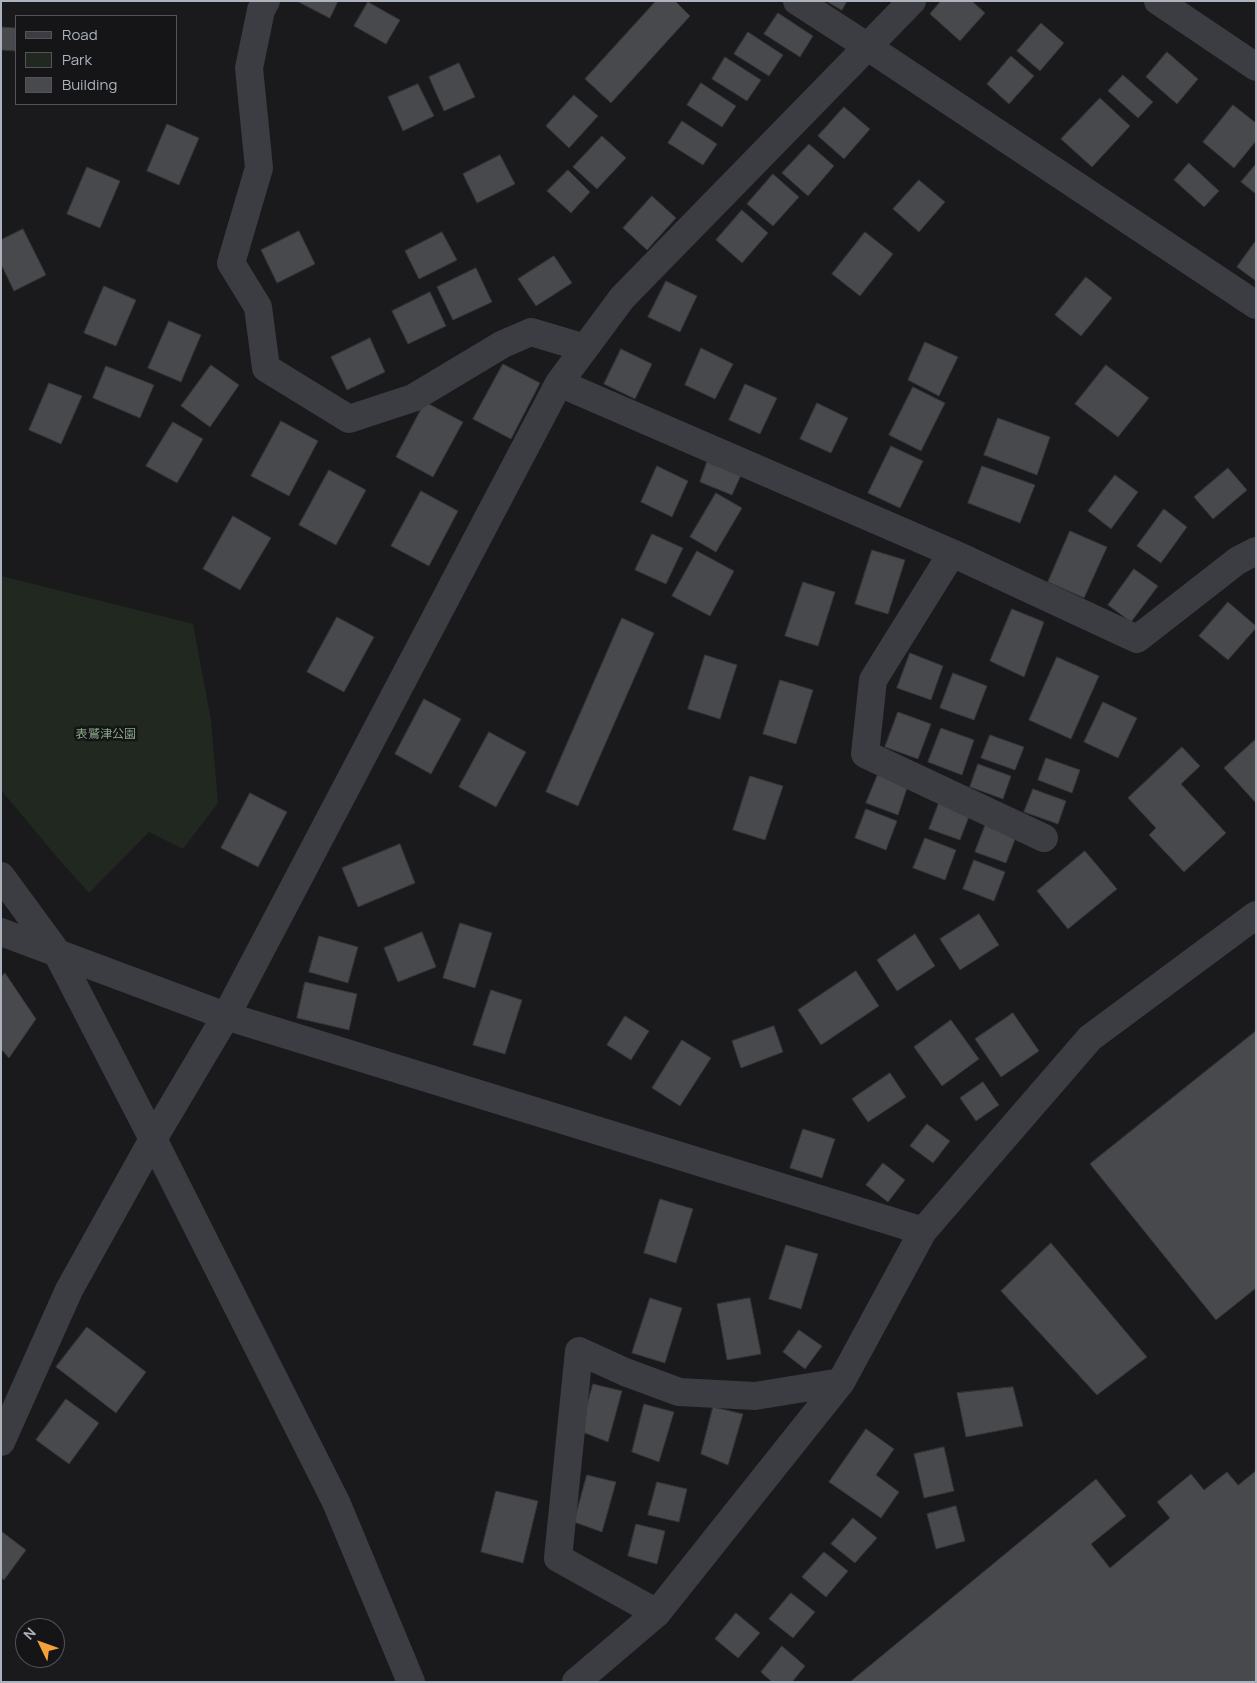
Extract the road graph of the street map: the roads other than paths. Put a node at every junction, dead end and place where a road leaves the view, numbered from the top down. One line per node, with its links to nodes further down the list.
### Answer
1 (266, 1): 8 (street)
2 (797, 1): 5 (street)
3 (912, 1): 5 (street)
4 (1158, 1): 6 (street)
5 (868, 47): 7 (street); 8 (street)
6 (1256, 66)
7 (1256, 305)
8 (585, 348): 9 (street)
9 (559, 383): 11 (street); 17 (street)
10 (1256, 550): 11 (street)
11 (952, 553): 12 (street)
12 (1044, 838)
13 (1, 876): 16 (street)
14 (1256, 915): 19 (street)
15 (1, 932): 16 (street)
16 (56, 952): 17 (street); 18 (street)
17 (226, 1016): 18 (street); 19 (street)
18 (153, 1139): 21 (street); 23 (street)
19 (923, 1232): 20 (street)
20 (841, 1382): 22 (street); 22 (street)
21 (1, 1442)
22 (658, 1613): 24 (street)
23 (411, 1682)
24 (576, 1682)

